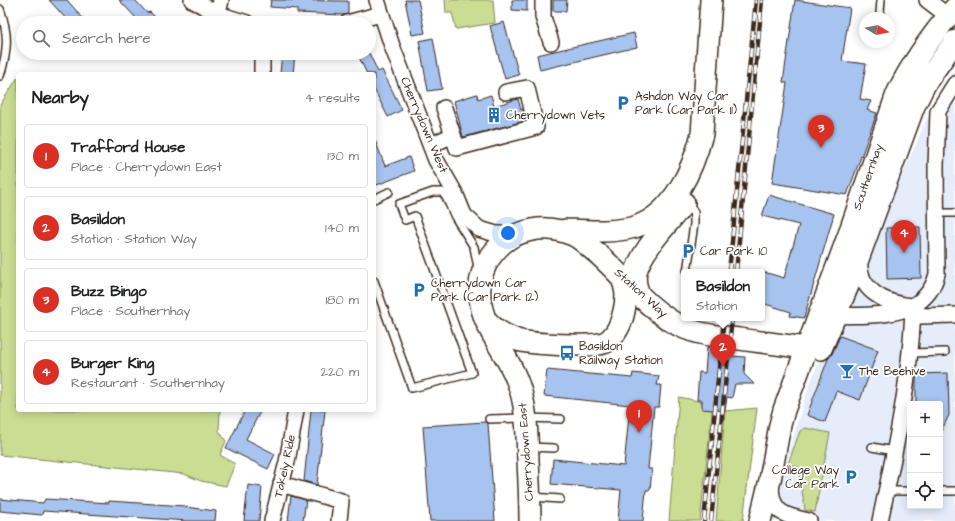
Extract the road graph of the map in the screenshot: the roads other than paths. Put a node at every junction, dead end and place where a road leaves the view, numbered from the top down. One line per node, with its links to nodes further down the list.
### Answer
1 (192, 0): 6 (street)
2 (543, 0): 14 (street)
3 (711, 0): 21 (street)
4 (881, 0): 9 (lane)
5 (927, 0): 10 (street)
6 (219, 7): 11 (street)
7 (379, 7): 12 (street); 23 (street, Cherrydown West)
8 (0, 9): 17 (lane)
9 (880, 12)
10 (953, 14): 37 (street, Southernhay)
11 (234, 16)
12 (361, 16)
13 (955, 41): 31 (street, Southernhay)
14 (551, 42)
15 (262, 60): 16 (street)
16 (262, 72)
17 (0, 76)
18 (955, 84): 27 (street)
19 (506, 92): 22 (street)
20 (444, 108): 22 (street)
21 (702, 134): 26 (street); 29 (street)
22 (453, 135): 23 (street)
23 (431, 146): 30 (street, Cherrydown West)
24 (389, 192): 25 (lane)
25 (376, 198)
26 (686, 199): 32 (lane); 36 (street)
27 (936, 213): 28 (lane); 38 (street)
28 (955, 213)
29 (556, 230): 30 (street, Cherrydown East); 33 (street, Station Way)
30 (516, 234): 34 (street, Cherrydown East)
31 (862, 248): 38 (street); 40 (street, Southernhay)
32 (687, 269)
33 (620, 275): 36 (street, Station Way); 41 (street)
34 (480, 286): 35 (lane); 41 (street, Cherrydown East)
35 (376, 287)
36 (640, 296): 44 (street, Station Way)
37 (825, 297): 40 (street); 44 (street, Southernhay)
38 (917, 311): 39 (street); 40 (street); 43 (street)
39 (955, 315)
40 (835, 316): 44 (street, Southernhay)
41 (485, 319): 46 (street, Cherrydown East)
42 (945, 352): 43 (lane)
43 (910, 353): 52 (street)
44 (810, 357): 53 (street, Southernhay)
45 (296, 412): 54 (street, Takely Ride)
46 (525, 418): 47 (lane); 48 (lane); 49 (street, Cherrydown East)
47 (489, 419)
48 (561, 419)
49 (527, 446): 51 (lane); 59 (street, Cherrydown East)
50 (872, 447): 52 (lane)
51 (554, 448)
52 (894, 451): 55 (street)
53 (770, 480): 64 (street, Southernhay); 65 (street)
54 (281, 484): 61 (street, Takely Ride); 62 (street)
55 (886, 491): 56 (lane); 66 (street)
56 (907, 491)
57 (943, 491): 58 (lane)
58 (955, 491)
59 (530, 497): 60 (lane); 63 (street, Cherrydown East)
60 (560, 499)
61 (272, 521)
62 (339, 521)
63 (530, 521)
64 (760, 521)
65 (809, 521)
66 (880, 521)

